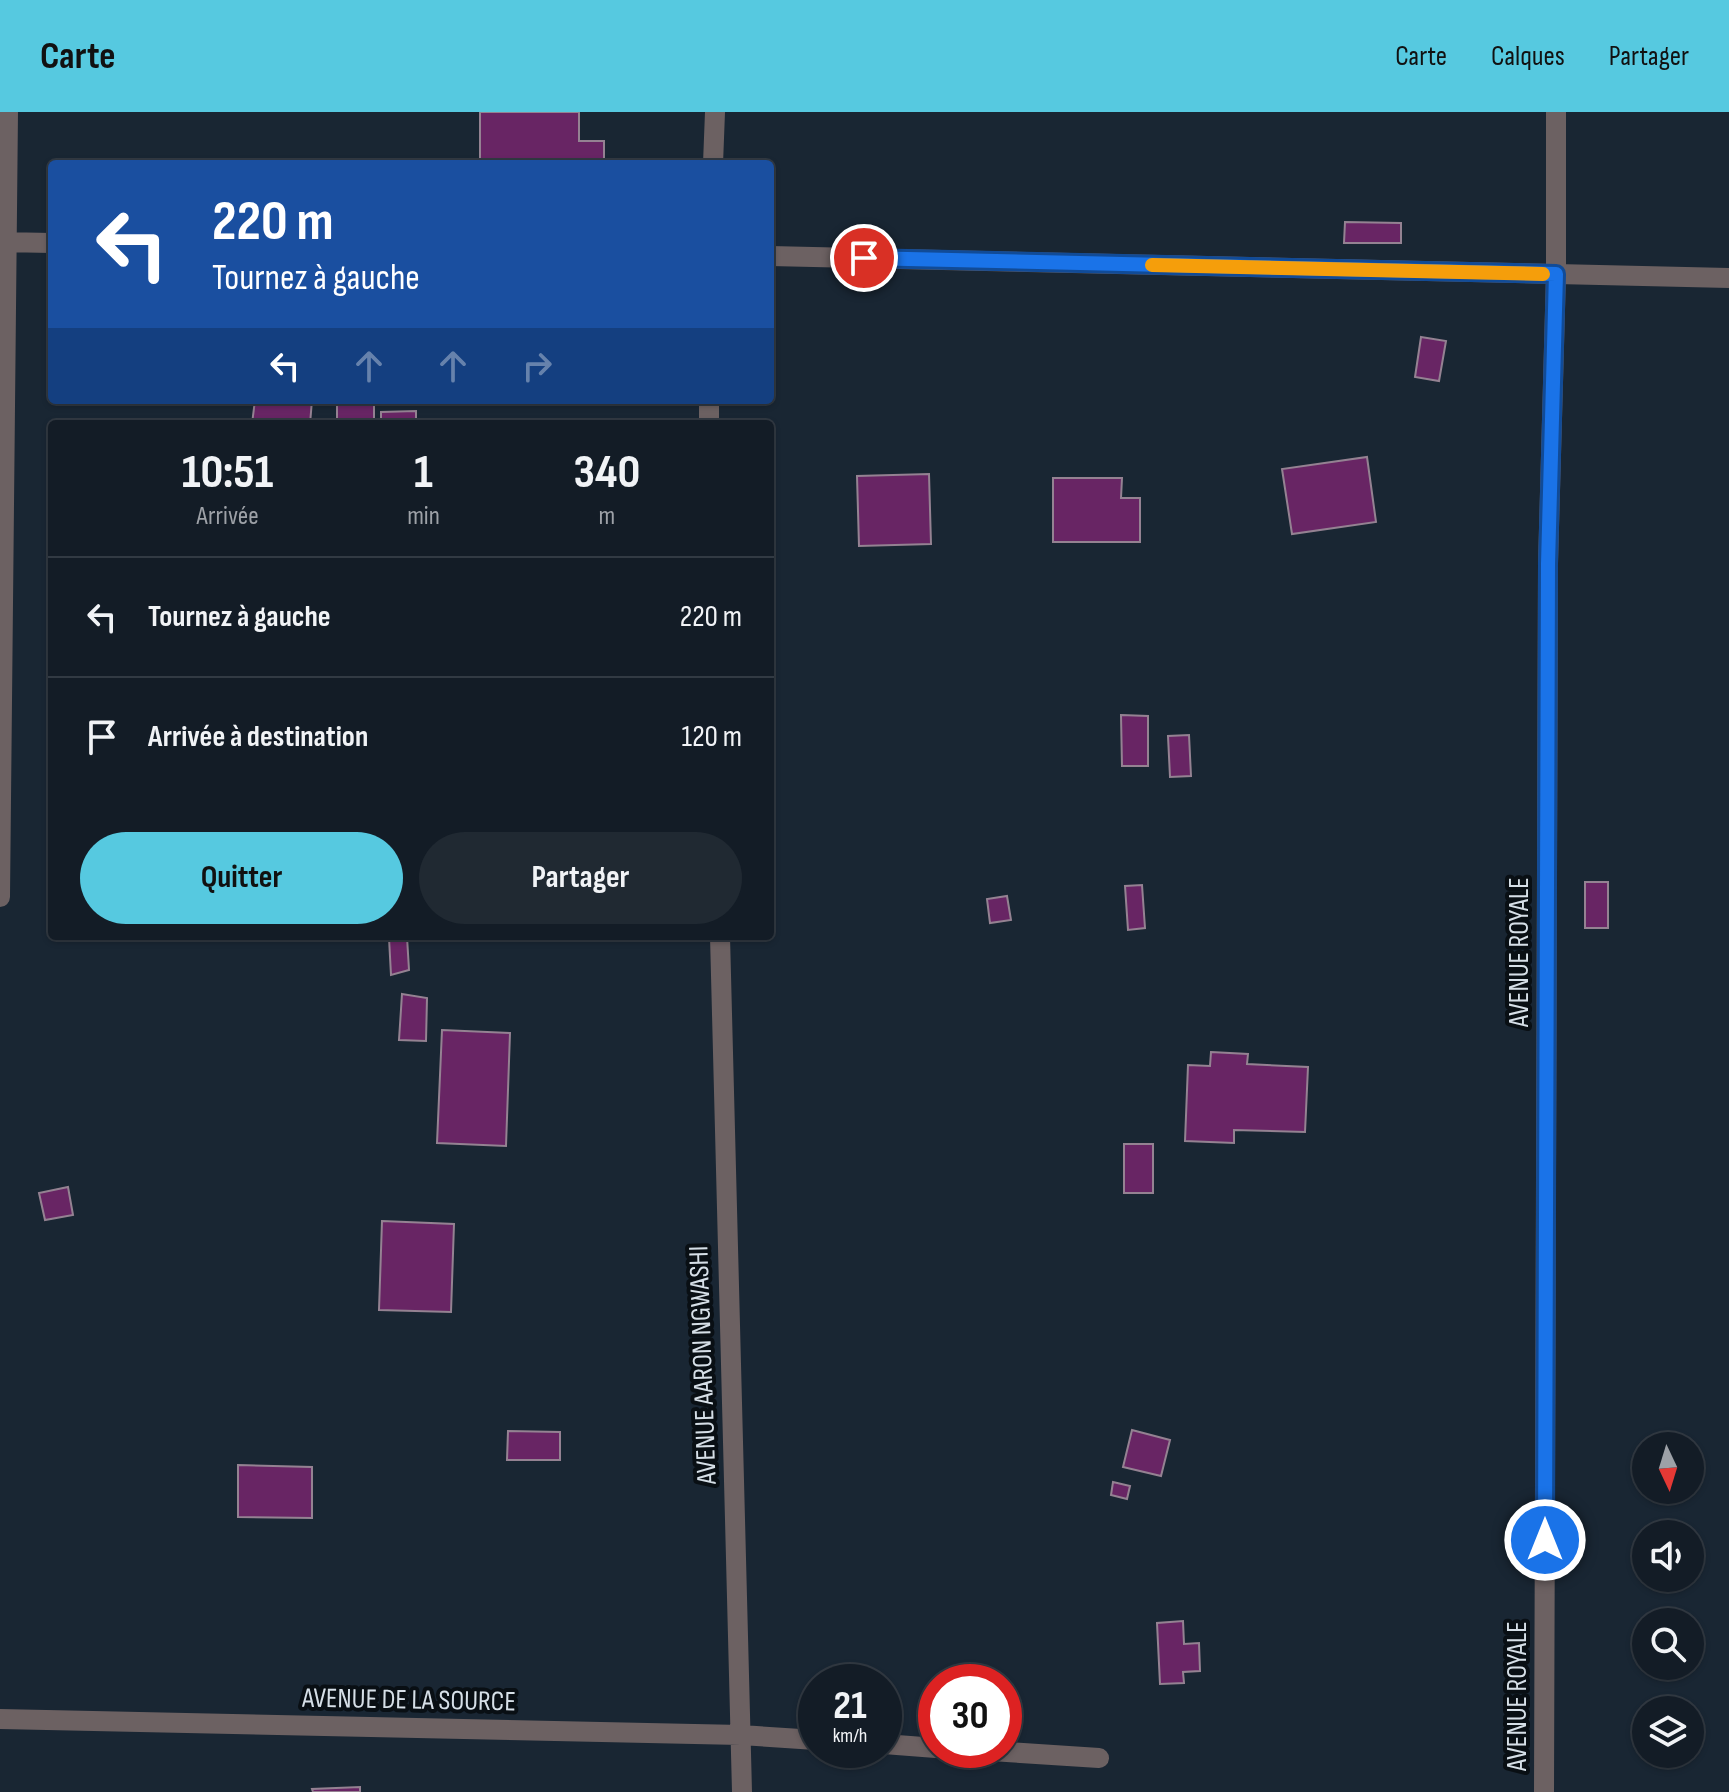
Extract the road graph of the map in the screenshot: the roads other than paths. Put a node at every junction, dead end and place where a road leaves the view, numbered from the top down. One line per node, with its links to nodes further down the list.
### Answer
1 (8, 112): 5 (street)
2 (715, 112): 4 (street)
3 (1556, 112): 8 (street, AVENUE ROYALE)
4 (713, 160)
5 (4, 242): 6 (street); 10 (street)
6 (48, 243)
7 (774, 256): 8 (street)
8 (1556, 274): 9 (street); 18 (street, AVENUE ROYALE)
9 (1729, 278)
10 (0, 897)
11 (720, 940): 13 (street, AVENUE AARON NGWASHI)
12 (0, 1719): 13 (street, AVENUE DE LA SOURCE)
13 (741, 1735): 14 (street, AVENUE DE LA SOURCE); 17 (street, AVENUE AARON NGWASHI)
14 (798, 1739)
15 (1022, 1753): 16 (street)
16 (1099, 1758)
17 (742, 1792)
18 (1544, 1792)

